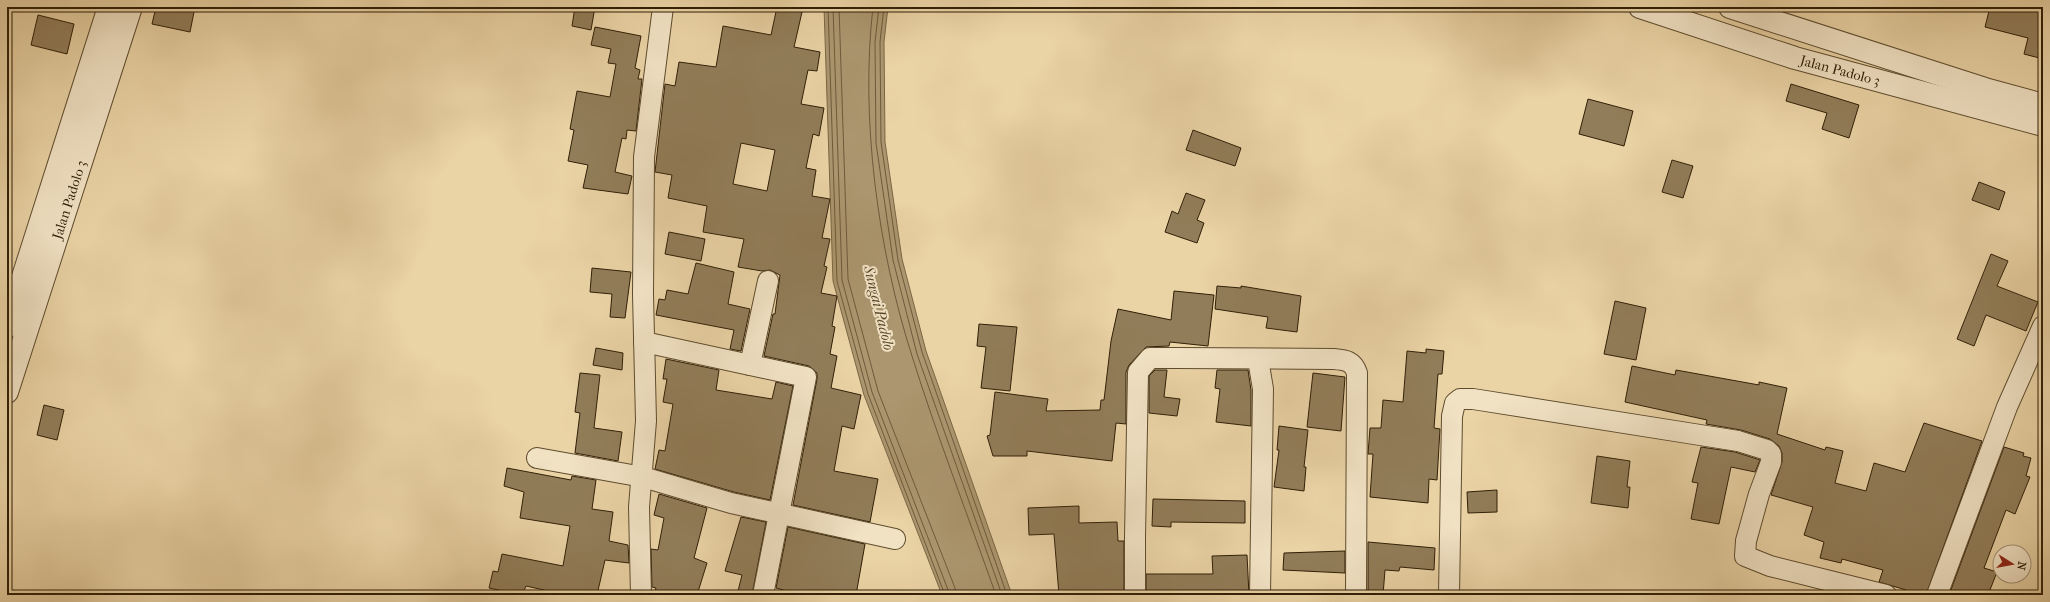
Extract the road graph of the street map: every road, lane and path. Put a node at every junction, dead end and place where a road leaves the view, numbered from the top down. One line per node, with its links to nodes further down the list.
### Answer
1 (109, 7): 11 (street, Jalan Padolo 3)
2 (130, 7): 15 (street, Jalan Padolo 3)
3 (663, 7): 12 (street)
4 (1640, 7): 6 (street, Jalan Padolo 3)
5 (1730, 7): 7 (street, Jalan Padolo 3)
6 (1680, 13): 8 (street, Jalan Padolo 3)
7 (2043, 105)
8 (2043, 125)
9 (768, 281): 14 (street)
10 (2043, 326): 27 (street)
11 (7, 328)
12 (644, 342): 14 (street); 17 (street)
13 (1258, 359): 22 (street); 23 (street); 24 (street)
14 (750, 365): 18 (street)
15 (7, 392)
16 (537, 458): 17 (street)
17 (643, 477): 18 (street); 20 (street)
18 (779, 514): 19 (street); 21 (street)
19 (895, 539)
20 (640, 595)
21 (763, 595)
22 (1135, 595)
23 (1260, 595)
24 (1356, 595)
25 (1449, 595): 26 (street)
26 (1886, 595)
27 (1937, 595)

